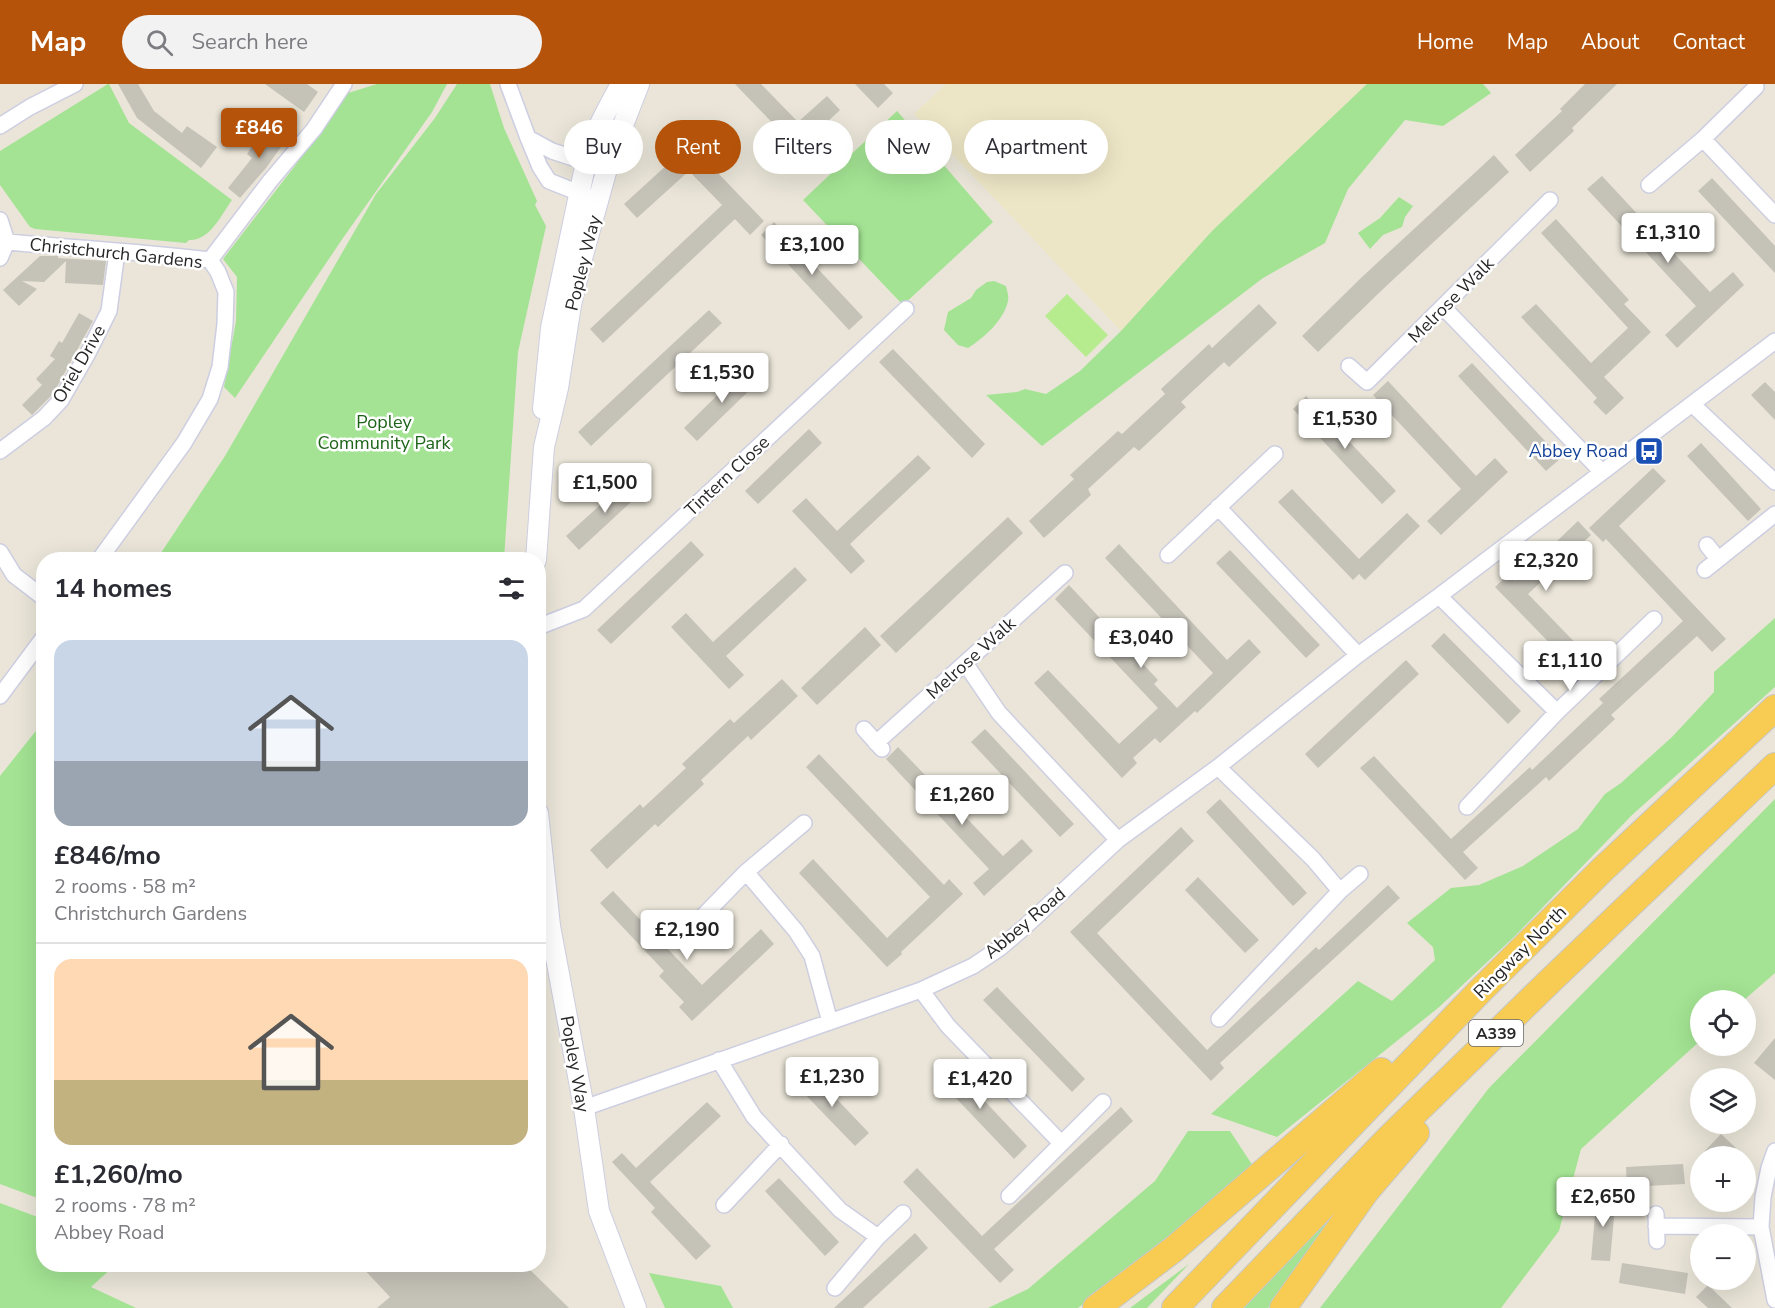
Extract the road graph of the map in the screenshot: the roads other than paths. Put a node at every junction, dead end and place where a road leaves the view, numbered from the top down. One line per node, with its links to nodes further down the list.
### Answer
1 (75, 84): 9 (street)
2 (344, 84): 24 (street)
3 (508, 84): 10 (street)
4 (621, 84): 7 (street, Popley Way)
5 (639, 84): 8 (street, Popley Way)
6 (1756, 87): 11 (street)
7 (602, 120)
8 (624, 120)
9 (0, 126)
10 (528, 138): 12 (street); 16 (street)
11 (1703, 139): 15 (street); 19 (street)
12 (564, 155)
13 (583, 174): 16 (street, Popley Way)
14 (606, 174): 17 (street, Popley Way)
15 (1649, 185)
16 (579, 193): 17 (street); 30 (street, Popley Way)
17 (599, 200): 30 (street, Popley Way)
18 (1550, 200): 25 (street, Melrose Walk)
19 (1775, 215)
20 (0, 220): 21 (street)
21 (7, 242): 22 (street, Christchurch Gardens); 23 (street)
22 (117, 252): 24 (street, Christchurch Gardens); 31 (street, Oriel Drive)
23 (0, 258)
24 (210, 260): 39 (street, Christchurch Gardens)
25 (1443, 307): 28 (street, Melrose Walk); 33 (street)
26 (906, 309): 48 (street, Tintern Close)
27 (1775, 341): 29 (street, Abbey Road)
28 (1349, 366)
29 (1693, 405): 33 (street, Abbey Road); 34 (street)
30 (544, 447): 40 (street, Popley Way)
31 (0, 451)
32 (1275, 454): 35 (street)
33 (1602, 472): 46 (street, Abbey Road)
34 (1775, 482)
35 (1218, 507): 41 (street); 50 (street)
36 (1775, 514): 42 (street)
37 (1707, 545): 42 (street)
38 (0, 552): 45 (street)
39 (105, 552)
40 (537, 552)
41 (1168, 555)
42 (1718, 559): 43 (street)
43 (1705, 570)
44 (1065, 573): 51 (street, Melrose Walk)
45 (36, 592)
46 (1439, 596): 50 (street, Abbey Road); 54 (street)
47 (1654, 619): 54 (street)
48 (546, 624)
49 (36, 648): 52 (street)
50 (1358, 655): 56 (street, Abbey Road)
51 (965, 663): 55 (street, Melrose Walk); 60 (street)
52 (0, 696)
53 (1775, 708): 67 (highway, Ringway North / A339)
54 (1557, 712): 58 (street)
55 (864, 729)
56 (1218, 766): 60 (street, Abbey Road); 64 (street)
57 (1775, 766): 70 (highway, A339)
58 (1467, 807)
59 (804, 823): 61 (street)
60 (1118, 840): 66 (street, Abbey Road)
61 (746, 872): 65 (street); 69 (street)
62 (1360, 874): 64 (street)
63 (546, 888): 73 (street, Popley Way)
64 (1340, 891): 68 (street)
65 (704, 915)
66 (921, 990): 69 (street, Abbey Road); 74 (street)
67 (1479, 992): 86 (highway); 87 (highway, Ringway North / A339)
68 (1219, 1019)
69 (830, 1022): 71 (street, Abbey Road)
70 (1491, 1039): 88 (highway, A339); 89 (highway)
71 (719, 1060): 73 (street, Abbey Road); 75 (street)
72 (1103, 1102): 74 (street)
73 (584, 1108): 85 (street, Popley Way)
74 (1061, 1143): 77 (street)
75 (781, 1144): 78 (street); 82 (street)
76 (1775, 1152): 81 (street)
77 (1009, 1196)
78 (724, 1205)
79 (903, 1213): 82 (street)
80 (1656, 1227): 81 (street)
81 (1761, 1227): 84 (street)
82 (878, 1237): 83 (street)
83 (836, 1288)
84 (1775, 1300)
85 (636, 1308)
86 (1096, 1308)
87 (1175, 1308)
88 (1225, 1308)
89 (1283, 1308)

